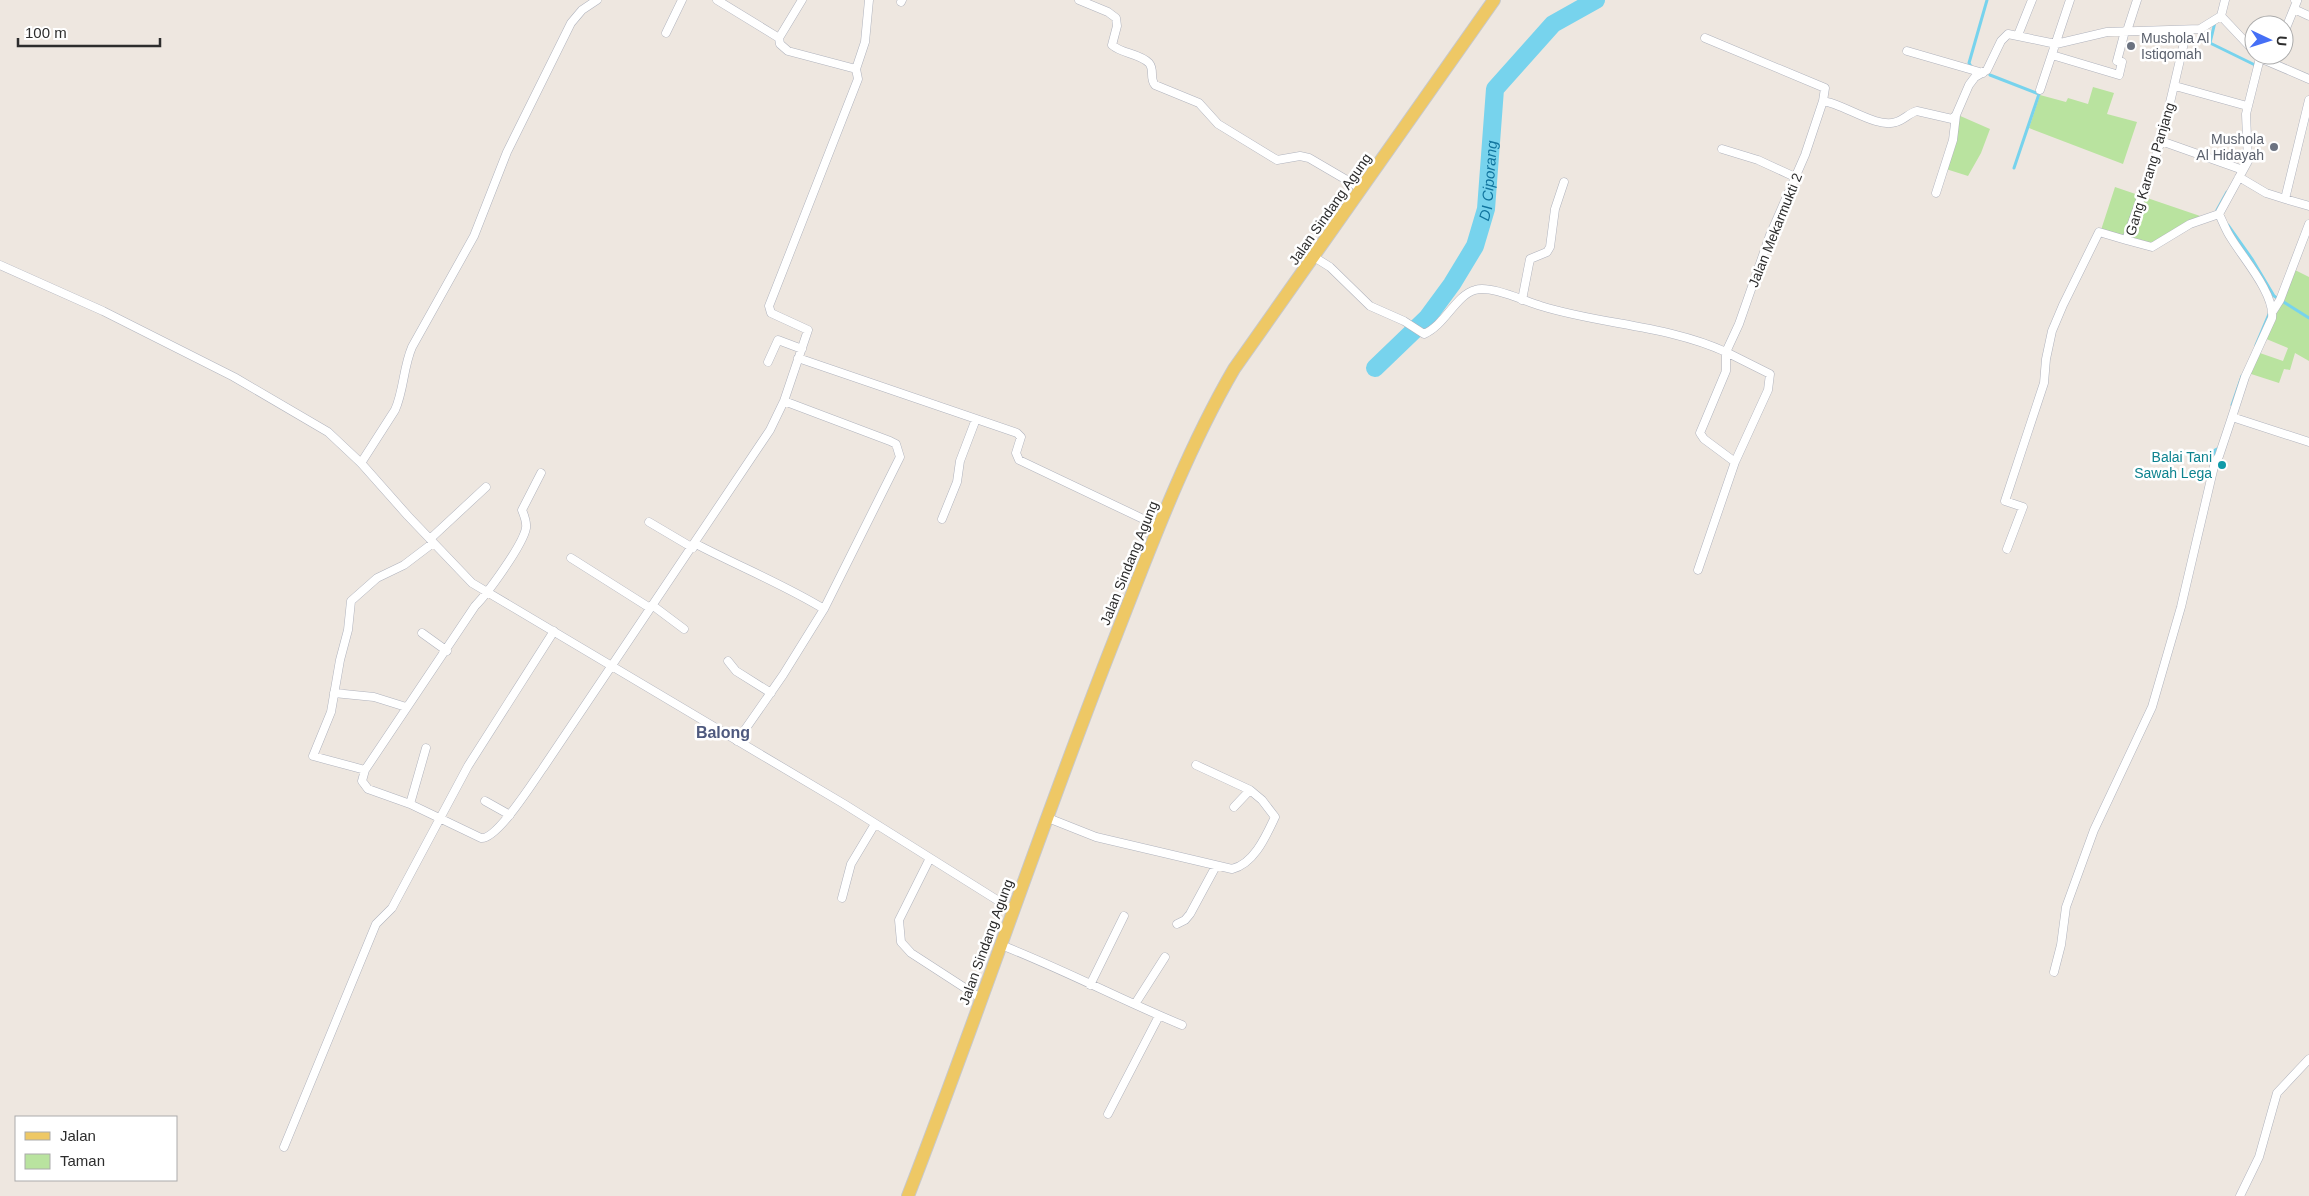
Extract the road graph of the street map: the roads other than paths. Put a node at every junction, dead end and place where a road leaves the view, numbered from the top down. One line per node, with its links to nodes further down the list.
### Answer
1 (597, 0): 63 (street)
2 (682, 0): 19 (street)
3 (717, 0): 21 (street)
4 (802, 0): 21 (street)
5 (870, 0): 29 (street)
6 (1079, 0): 43 (street)
7 (1494, 0): 43 (main road, Jalan Sindang Agung)
8 (2032, 0): 20 (street)
9 (2070, 0): 24 (street)
10 (2137, 0): 18 (street)
11 (2225, 0): 15 (street)
12 (2294, 0): 13 (street)
13 (2294, 9): 14 (street); 16 (street)
14 (2292, 15)
15 (2221, 16): 17 (street); 23 (street)
16 (2309, 16)
17 (2187, 30): 18 (street); 32 (street, Gang Karang Panjang)
18 (2126, 31): 24 (street); 26 (street)
19 (666, 33)
20 (2018, 35): 24 (street); 30 (street)
21 (779, 38): 29 (street)
22 (1705, 38): 35 (street)
23 (2244, 40)
24 (2056, 44): 26 (street)
25 (1907, 51): 30 (street)
26 (2052, 55): 33 (street)
27 (2257, 65): 36 (street)
28 (2283, 65): 31 (street)
29 (856, 70): 54 (street)
30 (1983, 73): 37 (street)
31 (2309, 80)
32 (2175, 86): 36 (street); 38 (street, Gang Karang Panjang)
33 (2040, 90)
34 (2309, 100): 45 (street)
35 (1824, 101): 37 (street); 41 (street, Jalan Mekarmukti 2)
36 (2248, 106): 40 (street)
37 (1956, 115): 44 (street)
38 (2162, 141): 40 (street); 49 (street, Gang Karang Panjang)
39 (1722, 149): 41 (street)
40 (2241, 173): 45 (street); 47 (street)
41 (1796, 177): 55 (street, Jalan Mekarmukti 2)
42 (1564, 182): 52 (street)
43 (1362, 189): 50 (main road, Jalan Sindang Agung)
44 (1936, 193)
45 (2285, 199): 46 (street)
46 (2309, 206)
47 (2219, 214): 49 (street, Gang Karang Panjang); 53 (street)
48 (2309, 224): 53 (street)
49 (2126, 240): 71 (street)
50 (1314, 257): 52 (street); 68 (main road, Jalan Sindang Agung)
51 (0, 264): 63 (street)
52 (1522, 300): 55 (street)
53 (2272, 311): 59 (street)
54 (802, 348): 56 (street); 57 (street)
55 (1726, 352): 62 (street, Jalan Mekarmukti 2); 62 (street)
56 (798, 358): 58 (street); 60 (street)
57 (768, 362)
58 (784, 401): 70 (street); 76 (street)
59 (2232, 417): 61 (street); 106 (street)
60 (976, 419): 66 (street); 68 (street)
61 (2309, 442)
62 (1735, 462): 73 (street)
63 (361, 463): 69 (street)
64 (541, 473): 74 (street)
65 (486, 488): 69 (street)
66 (942, 519)
67 (648, 522): 70 (street)
68 (1160, 527): 96 (main road, Jalan Sindang Agung)
69 (431, 541): 74 (street); 83 (street)
70 (694, 546): 75 (street); 76 (street)
71 (2007, 549)
72 (571, 558): 75 (street)
73 (1698, 570)
74 (488, 593): 78 (street); 80 (street)
75 (651, 606): 77 (street); 82 (street)
76 (824, 609): 84 (street)
77 (684, 629)
78 (554, 631): 82 (street); 95 (street)
79 (422, 633): 80 (street)
80 (447, 651): 85 (street)
81 (728, 661): 84 (street)
82 (610, 665): 86 (street); 94 (street)
83 (334, 693): 85 (street); 89 (street)
84 (771, 693): 86 (street)
85 (406, 707): 89 (street)
86 (737, 741): 97 (street)
87 (426, 748): 92 (street)
88 (1196, 765): 90 (street)
89 (365, 770): 92 (street)
90 (1250, 790): 93 (street); 99 (street)
91 (485, 801): 94 (street)
92 (410, 804): 95 (street)
93 (1234, 807)
94 (510, 815): 95 (street)
95 (439, 818): 114 (street)
96 (1048, 818): 99 (street); 101 (main road, Jalan Sindang Agung)
97 (875, 824): 98 (street); 100 (street)
98 (930, 858): 101 (street); 108 (street)
99 (1216, 866): 103 (street)
100 (842, 898)
101 (1014, 910): 104 (main road, Jalan Sindang Agung)
102 (1124, 916): 107 (street)
103 (1177, 924)
104 (1002, 945): 107 (street); 108 (main road, Jalan Sindang Agung)
105 (1165, 957): 109 (street)
106 (2054, 972)
107 (1090, 985): 109 (street)
108 (982, 999): 115 (main road, Jalan Sindang Agung)
109 (1135, 1004): 110 (street)
110 (1159, 1016): 111 (street); 113 (street)
111 (1182, 1026)
112 (2309, 1059): 116 (street)
113 (1108, 1114)
114 (284, 1146)
115 (908, 1196)
116 (2240, 1196)

